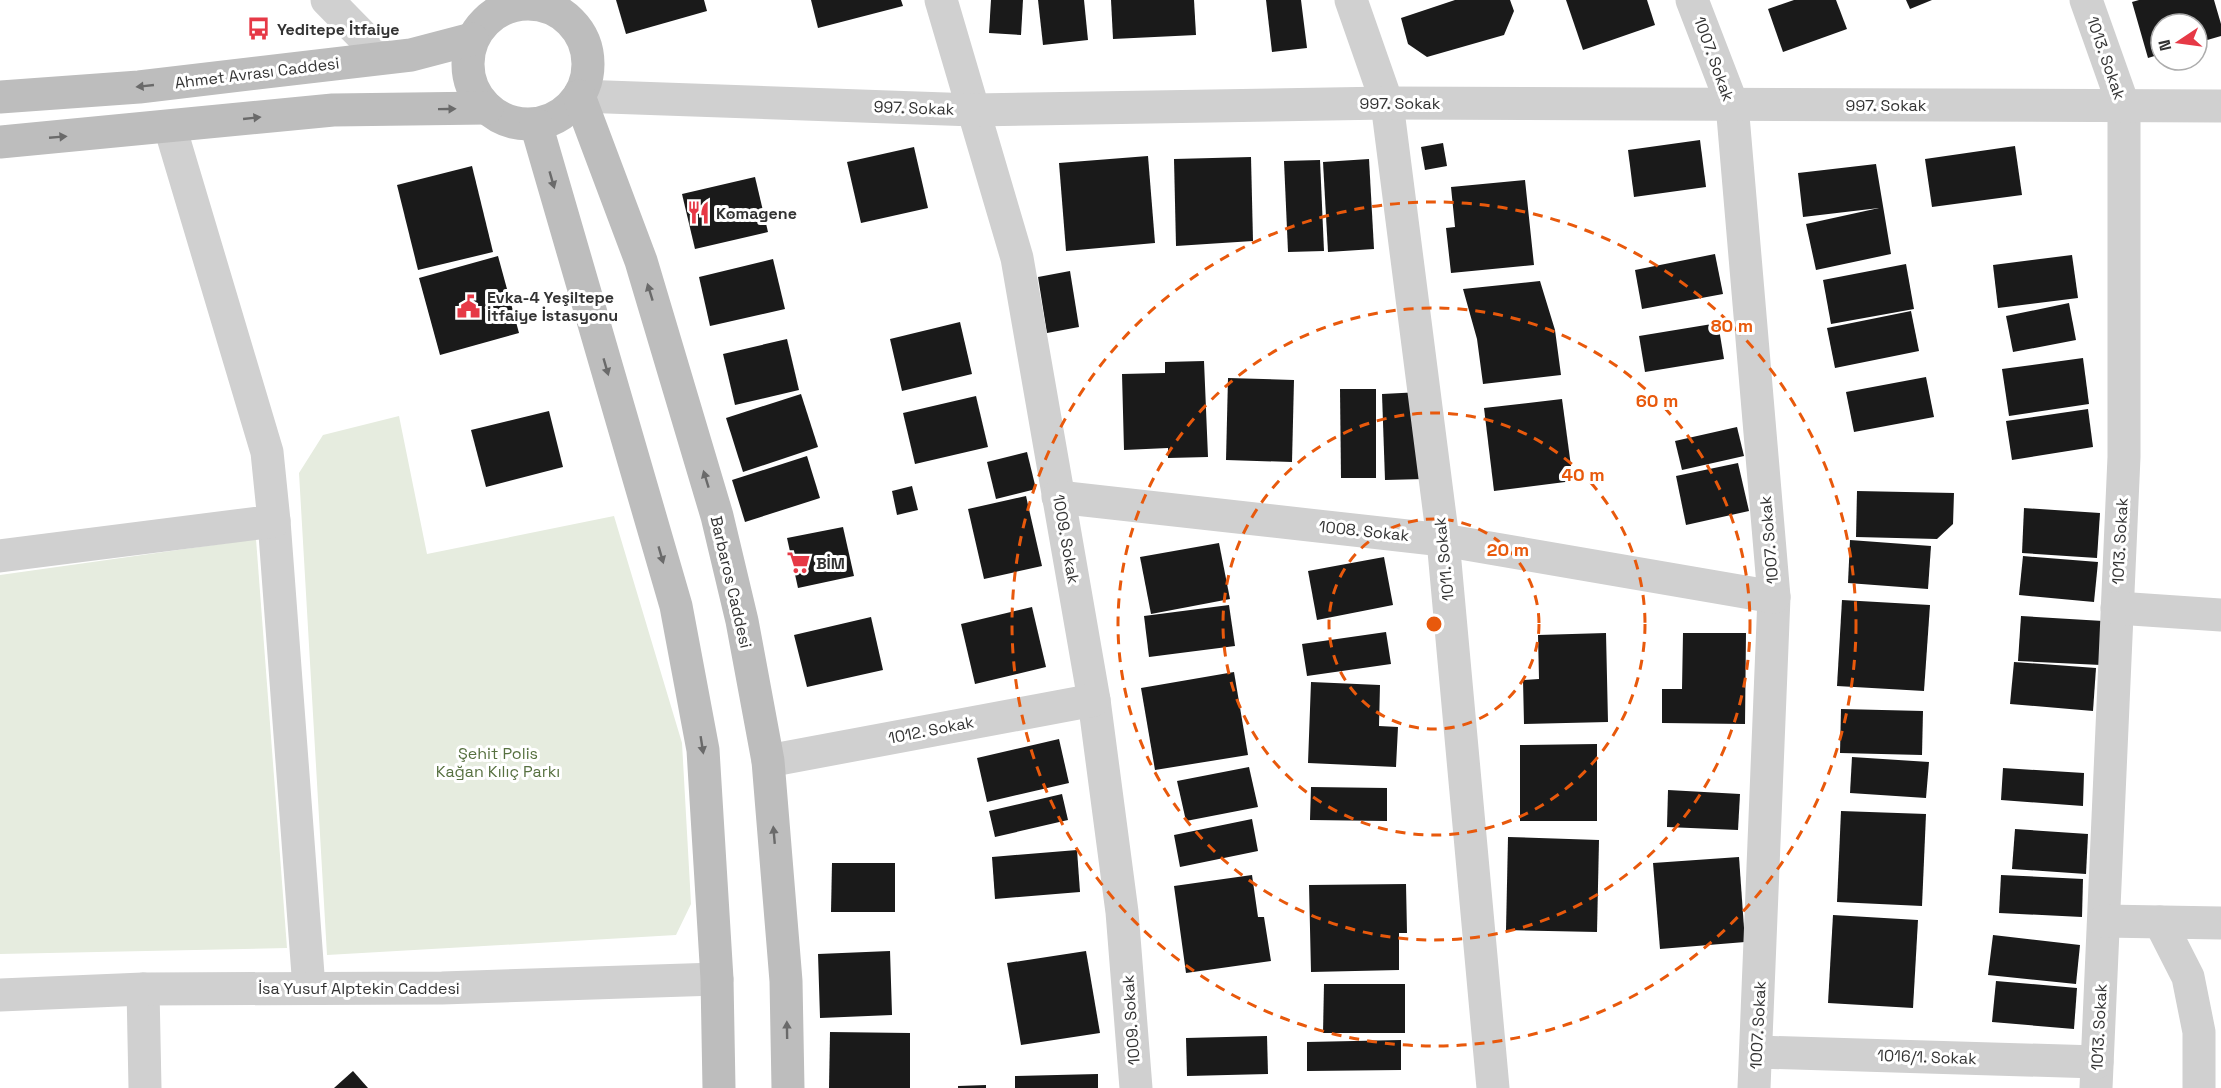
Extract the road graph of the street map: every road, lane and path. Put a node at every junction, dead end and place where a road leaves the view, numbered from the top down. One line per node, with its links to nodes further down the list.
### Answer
1 (327, 0): 9 (street)
2 (472, 0): 8 (main road)
3 (941, 0): 17 (street, 1009. Sokak)
4 (1351, 0): 12 (street, 1011. Sokak)
5 (1692, 0): 13 (street, 1007. Sokak)
6 (2086, 0): 15 (street, 1013. Sokak)
7 (552, 5): 8 (main road); 10 (main road)
8 (472, 39): 9 (main road, Ahmet Avrası Caddesi); 16 (main road)
9 (383, 57): 11 (main road, Ahmet Avrası Caddesi, one-way to 11)
10 (579, 96): 17 (street, 997. Sokak); 18 (main road); 29 (main road, Barbaros Caddesi, one-way to 10)
11 (0, 97)
12 (1387, 103): 13 (street, 997. Sokak); 17 (street, 997. Sokak); 23 (street, 1011. Sokak)
13 (1732, 104): 15 (street, 997. Sokak); 25 (street, 1007. Sokak)
14 (2221, 106): 15 (street, 997. Sokak)
15 (2124, 107): 26 (street, 1013. Sokak)
16 (487, 108): 18 (main road); 19 (main road, one-way to 16)
17 (974, 111): 21 (street, 1009. Sokak)
18 (536, 124): 33 (main road, one-way to 33)
19 (170, 127): 20 (main road, one-way to 19); 22 (street)
20 (0, 142)
21 (1058, 497): 23 (street, 1008. Sokak); 28 (street, 1009. Sokak)
22 (274, 520): 24 (street); 34 (street)
23 (1443, 540): 25 (street, 1008. Sokak); 43 (street, 1011. Sokak)
24 (0, 556)
25 (1774, 597): 37 (street, 1007. Sokak)
26 (2117, 608): 27 (street); 30 (street, 1013. Sokak)
27 (2221, 615)
28 (1094, 700): 29 (street, 1012. Sokak); 42 (street, 1009. Sokak)
29 (768, 761): 41 (main road, Barbaros Caddesi, one-way to 29)
30 (2104, 921): 31 (street); 38 (street, 1013. Sokak)
31 (2160, 922): 32 (street); 45 (street)
32 (2221, 923)
33 (717, 979): 34 (street, İsa Yusuf Alptekin Caddesi); 40 (main road)
34 (309, 988): 35 (street, İsa Yusuf Alptekin Caddesi)
35 (143, 989): 36 (street, İsa Yusuf Alptekin Caddesi); 39 (street)
36 (0, 995)
37 (1758, 1052): 38 (street, 1016/1. Sokak); 44 (street, 1007. Sokak)
38 (2096, 1075)
39 (145, 1088)
40 (719, 1088)
41 (788, 1088)
42 (1136, 1088)
43 (1493, 1088)
44 (1754, 1088)
45 (2199, 1088)

